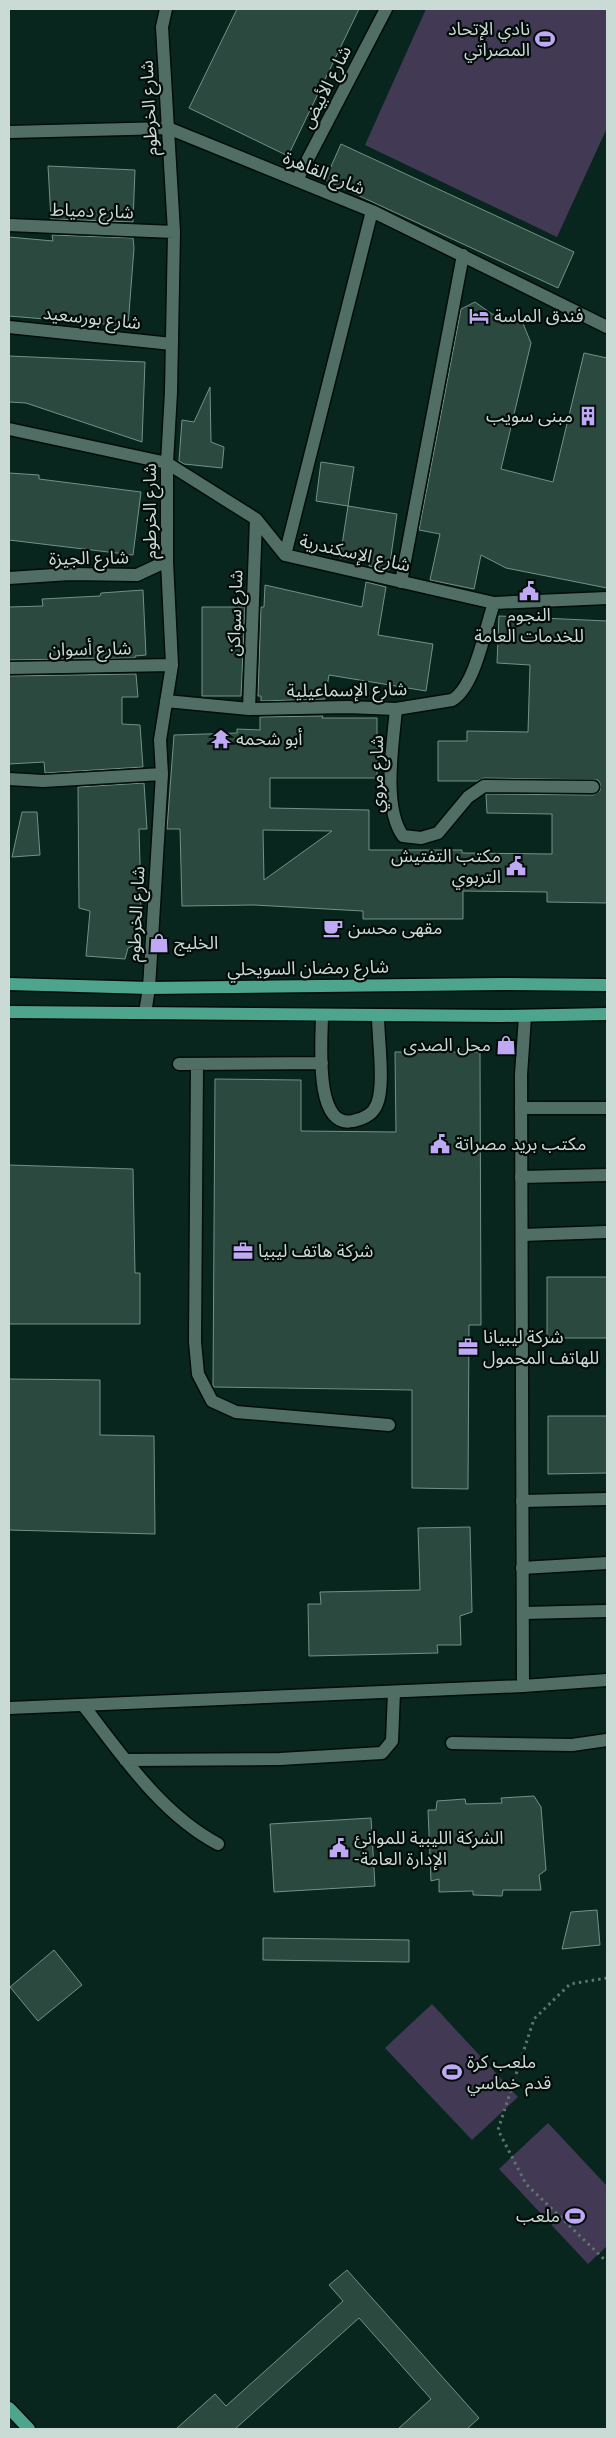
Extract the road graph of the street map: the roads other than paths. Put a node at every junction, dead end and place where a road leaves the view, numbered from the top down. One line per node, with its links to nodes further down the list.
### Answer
1 (166, 9): 3 (street, شارع الخرطوم)
2 (386, 9): 5 (street, شارع الأبيض)
3 (168, 128): 4 (street, شارع القاهرة); 5 (street, شارع القاهرة); 8 (street, شارع الخرطوم)
4 (9, 132)
5 (297, 180): 6 (street, شارع القاهرة)
6 (372, 211): 9 (street, شارع القاهرة); 16 (street)
7 (9, 225): 8 (street, شارع دمياط)
8 (174, 232): 12 (street, شارع الخرطوم)
9 (463, 255): 11 (street, شارع القاهرة); 19 (street)
10 (9, 327): 12 (street, شارع بورسعيد)
11 (607, 327)
12 (172, 344): 14 (street, شارع الخرطوم)
13 (9, 430): 14 (street, شارع الإسكندرية)
14 (167, 463): 15 (street, شارع الإسكندرية); 17 (street, شارع الخرطوم)
15 (256, 519): 16 (street, شارع الإسكندرية); 25 (street, شارع سواكن)
16 (285, 555): 19 (street, شارع الإسكندرية)
17 (167, 561): 18 (street, شارع الجيزة); 22 (street, شارع الخرطوم)
18 (9, 578)
19 (401, 582): 21 (street, شارع الإسكندرية)
20 (607, 598): 21 (street, شارع الإسكندرية)
21 (494, 603): 26 (street, شارع الإسماعيلية)
22 (172, 665): 23 (street, شارع أسوان); 24 (street, شارع الخرطوم)
23 (9, 668)
24 (166, 701): 25 (street, شارع الإسماعيلية); 27 (street, شارع الخرطوم)
25 (249, 709): 26 (street, شارع الإسماعيلية)
26 (396, 709): 29 (street, شارع مروي)
27 (162, 774): 28 (street); 32 (street, شارع الخرطوم)
28 (9, 779)
29 (593, 787)
30 (9, 984): 32 (main road, شارع رمضان السويحلي)
31 (607, 985): 32 (main road, شارع رمضان السويحلي)
32 (149, 988): 34 (street, شارع الخرطوم)
33 (9, 1012): 34 (main road)
34 (145, 1013): 36 (main road)
35 (607, 1014): 38 (main road)
36 (322, 1015): 37 (main road); 39 (street)
37 (378, 1016): 38 (main road); 39 (street)
38 (525, 1016): 42 (street)
39 (322, 1063): 41 (street)
40 (179, 1064): 41 (street)
41 (197, 1064): 48 (street)
42 (521, 1108): 43 (street); 45 (street)
43 (607, 1108)
44 (607, 1175): 45 (street)
45 (521, 1177): 47 (street)
46 (607, 1232): 47 (street)
47 (522, 1235): 50 (street)
48 (389, 1425)
49 (607, 1499): 50 (street)
50 (522, 1502): 52 (street)
51 (607, 1563): 52 (street)
52 (522, 1568): 54 (street)
53 (607, 1611): 54 (street)
54 (523, 1613): 56 (street)
55 (607, 1680): 56 (street)
56 (523, 1686): 57 (street)
57 (394, 1692): 58 (street); 62 (street)
58 (83, 1705): 59 (street); 62 (street)
59 (9, 1708)
60 (607, 1740): 61 (street)
61 (452, 1743)
62 (126, 1760): 63 (street)
63 (218, 1844)
64 (9, 2408): 65 (main road)
65 (29, 2429)

